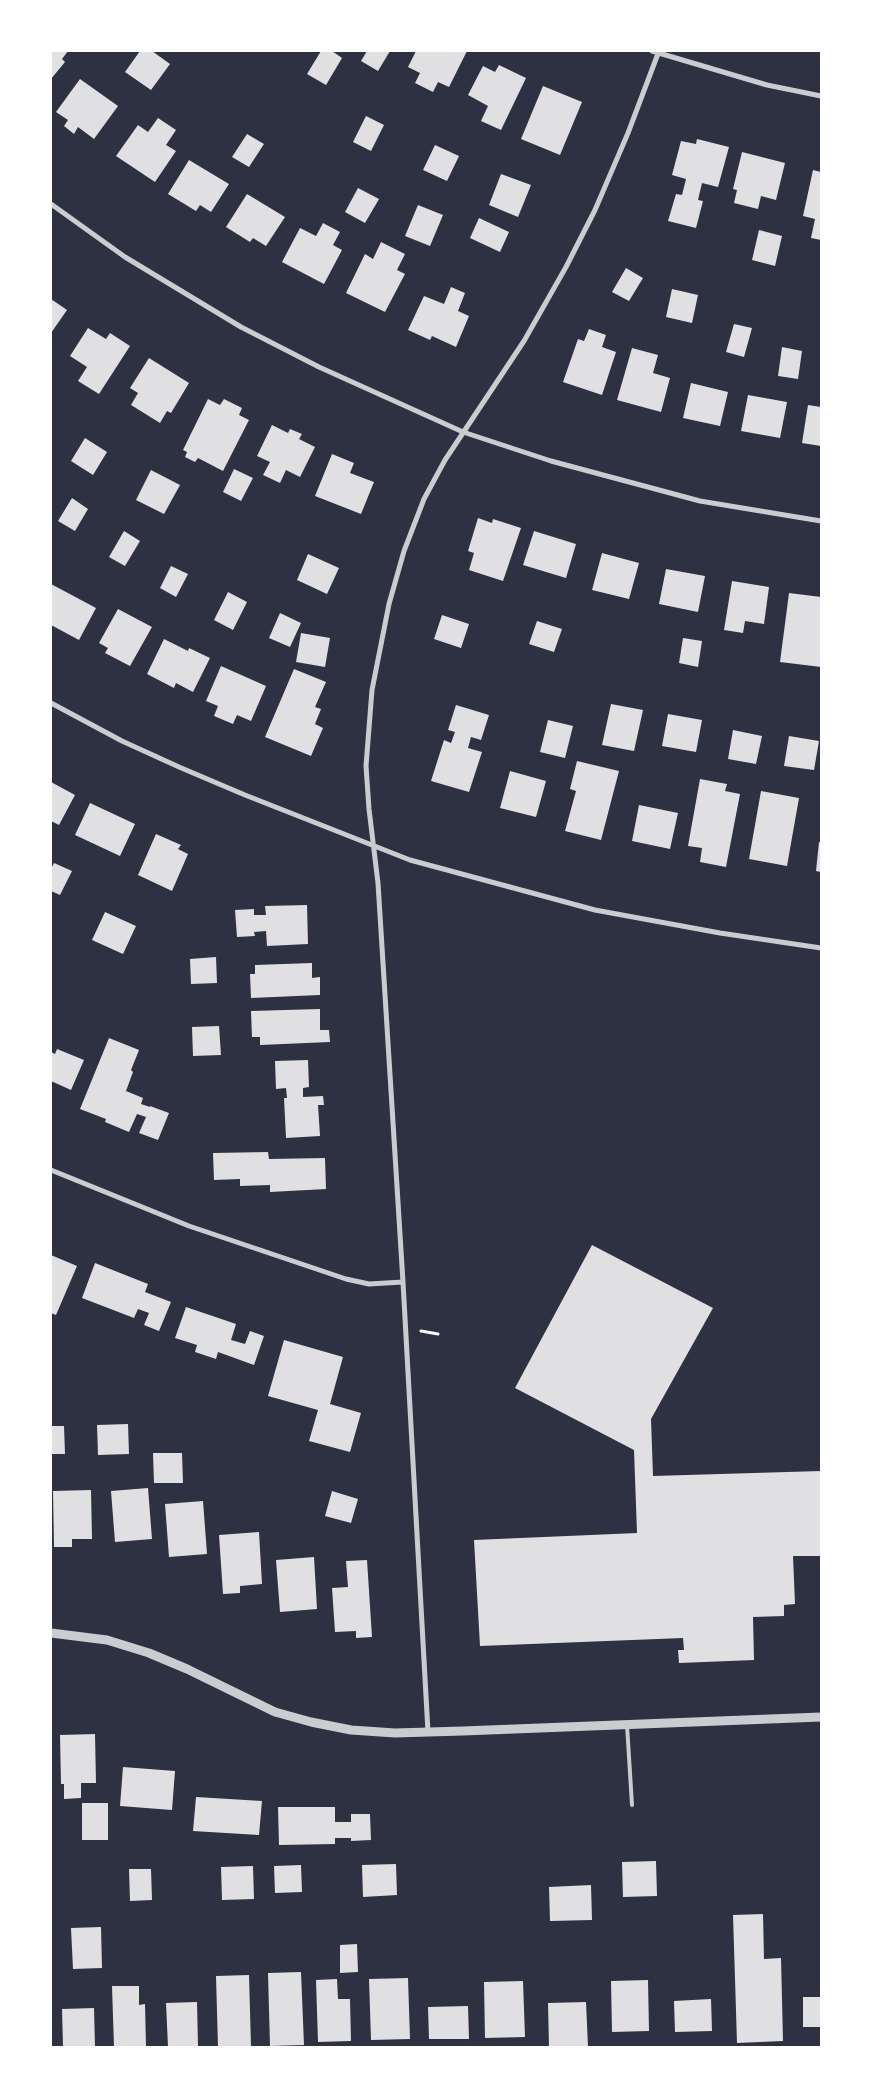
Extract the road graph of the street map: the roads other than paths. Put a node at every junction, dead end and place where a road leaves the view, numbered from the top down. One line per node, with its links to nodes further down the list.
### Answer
1 (657, 52): 2 (street); 4 (street)
2 (821, 96)
3 (51, 204): 4 (street)
4 (463, 432): 5 (street); 7 (street)
5 (821, 522)
6 (51, 702): 7 (street)
7 (374, 846): 8 (street); 10 (street)
8 (821, 948)
9 (51, 1170): 10 (street)
10 (403, 1282): 14 (street)
11 (51, 1633): 14 (street)
12 (821, 1717): 13 (street)
13 (627, 1724): 14 (street); 15 (lane)
14 (428, 1732)
15 (632, 1805)

